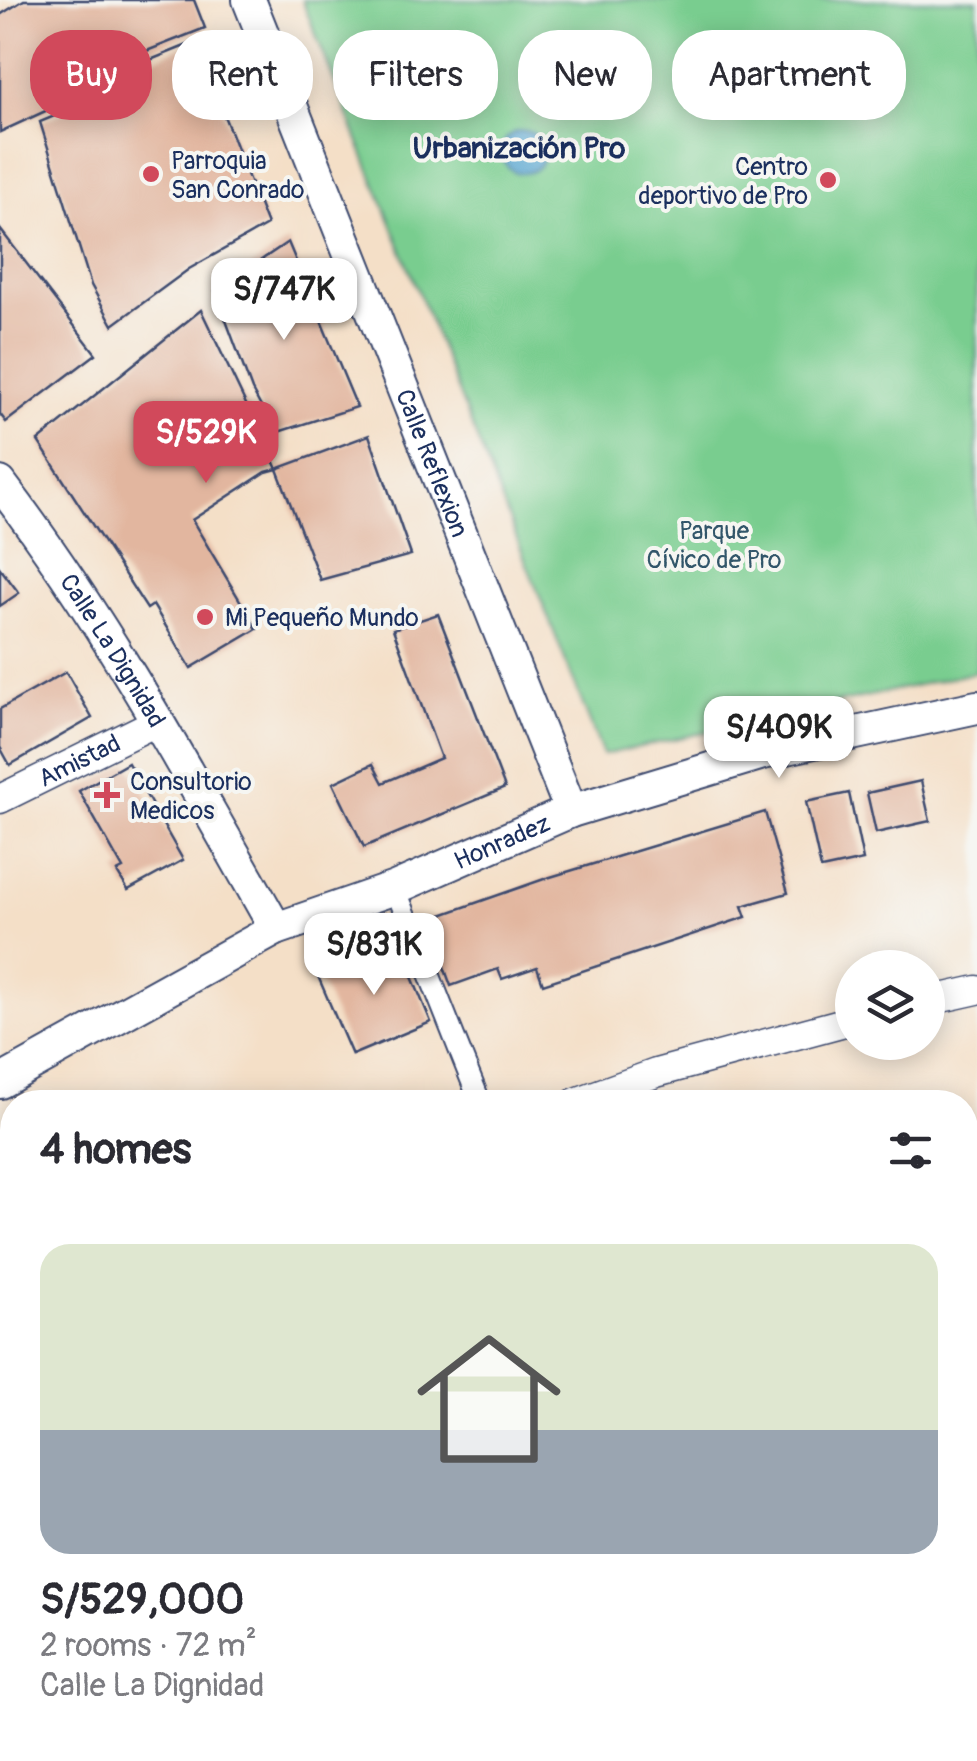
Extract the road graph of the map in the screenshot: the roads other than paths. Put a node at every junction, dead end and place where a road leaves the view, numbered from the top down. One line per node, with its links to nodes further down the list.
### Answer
1 (249, 0): 6 (street, Calle Reflexion)
2 (0, 483): 4 (street, Calle La Dignidad)
3 (977, 706): 6 (street, Honradez)
4 (158, 720): 5 (street, Amistad); 8 (street, Calle La Dignidad)
5 (0, 799)
6 (571, 811): 7 (street, Honradez)
7 (395, 888): 8 (street, Honradez); 13 (street)
8 (276, 929): 12 (street, Honradez)
9 (977, 990): 10 (street)
10 (945, 997)
11 (835, 1025): 14 (street)
12 (0, 1082)
13 (475, 1090)
14 (609, 1090)

